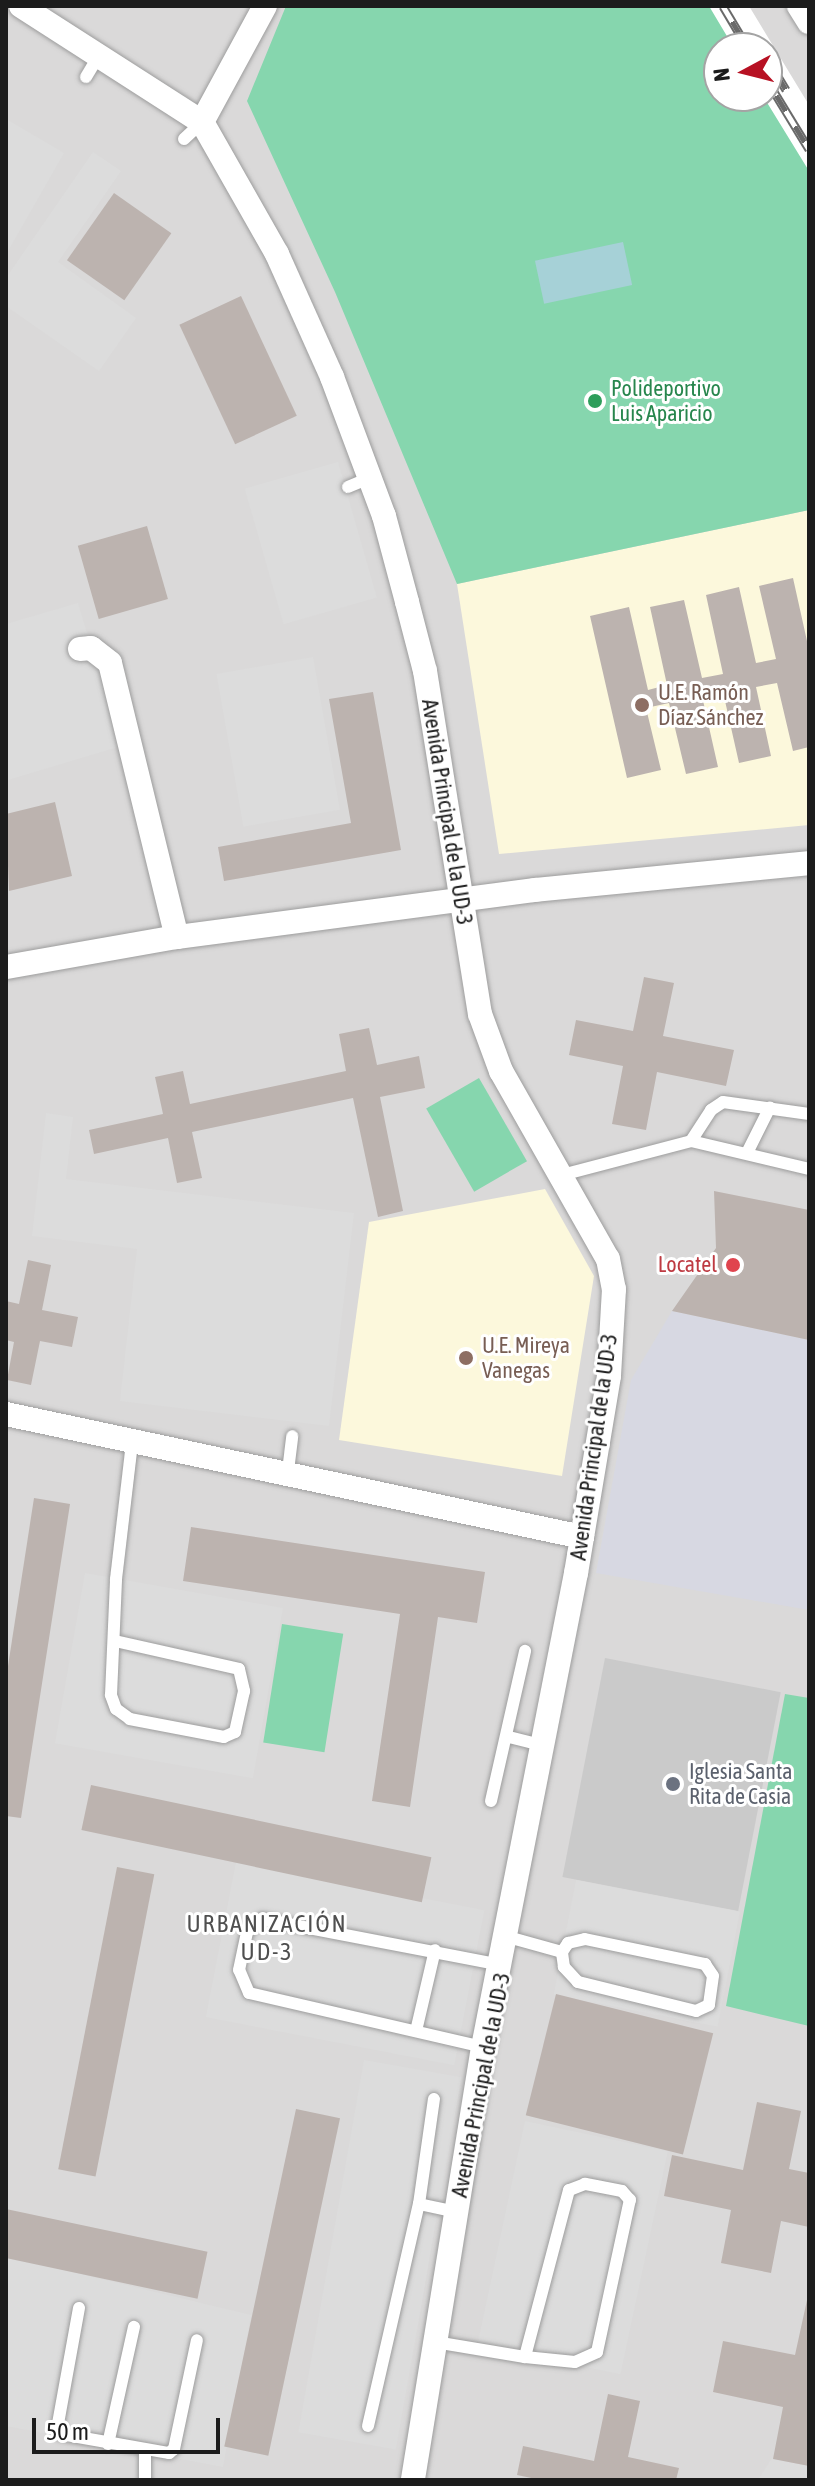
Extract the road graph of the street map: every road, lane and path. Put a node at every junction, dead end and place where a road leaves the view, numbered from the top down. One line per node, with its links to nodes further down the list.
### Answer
1 (21, 6): 5 (street, Avenida Principal de la UD-3)
2 (265, 6): 7 (street)
3 (799, 6): 4 (street)
4 (809, 22)
5 (100, 54): 6 (lane); 7 (street, Avenida Principal de la UD-3)
6 (86, 77)
7 (202, 122): 8 (lane); 11 (street, Avenida Principal de la UD-3)
8 (184, 139)
9 (80, 649): 12 (street)
10 (809, 863): 11 (street)
11 (460, 902): 12 (street); 19 (street, Avenida Principal de la UD-3)
12 (177, 937): 13 (street)
13 (6, 967)
14 (770, 1107): 15 (lane); 16 (lane); 17 (lane)
15 (809, 1114)
16 (691, 1141): 17 (lane); 19 (lane)
17 (747, 1153): 18 (lane)
18 (809, 1169)
19 (558, 1176): 24 (street, Avenida Principal de la UD-3)
20 (6, 1414): 22 (street)
21 (292, 1436): 23 (lane)
22 (132, 1443): 23 (street); 25 (lane)
23 (288, 1471): 24 (street)
24 (582, 1537): 28 (street, Avenida Principal de la UD-3)
25 (115, 1641): 25 (lane)
26 (525, 1651): 27 (lane)
27 (509, 1737): 28 (lane); 29 (lane)
28 (544, 1746): 30 (street, Avenida Principal de la UD-3)
29 (491, 1801)
30 (508, 1937): 32 (lane); 33 (street, Avenida Principal de la UD-3)
31 (435, 1950): 33 (lane); 34 (lane); 34 (lane)
32 (562, 1952): 32 (lane)
33 (503, 1965): 35 (street, Avenida Principal de la UD-3)
34 (416, 2031): 35 (lane)
35 (483, 2047): 38 (street, Avenida Principal de la UD-3)
36 (434, 2099): 37 (lane)
37 (419, 2204): 38 (lane); 44 (lane)
38 (457, 2212): 42 (street, Avenida Principal de la UD-3)
39 (79, 2308): 45 (lane)
40 (134, 2327): 45 (lane)
41 (197, 2340): 46 (lane)
42 (435, 2342): 43 (lane); 48 (street, Avenida Principal de la UD-3)
43 (525, 2357): 43 (lane)
44 (368, 2426)
45 (108, 2444): 46 (lane)
46 (145, 2452): 47 (lane)
47 (145, 2480)
48 (413, 2480)

